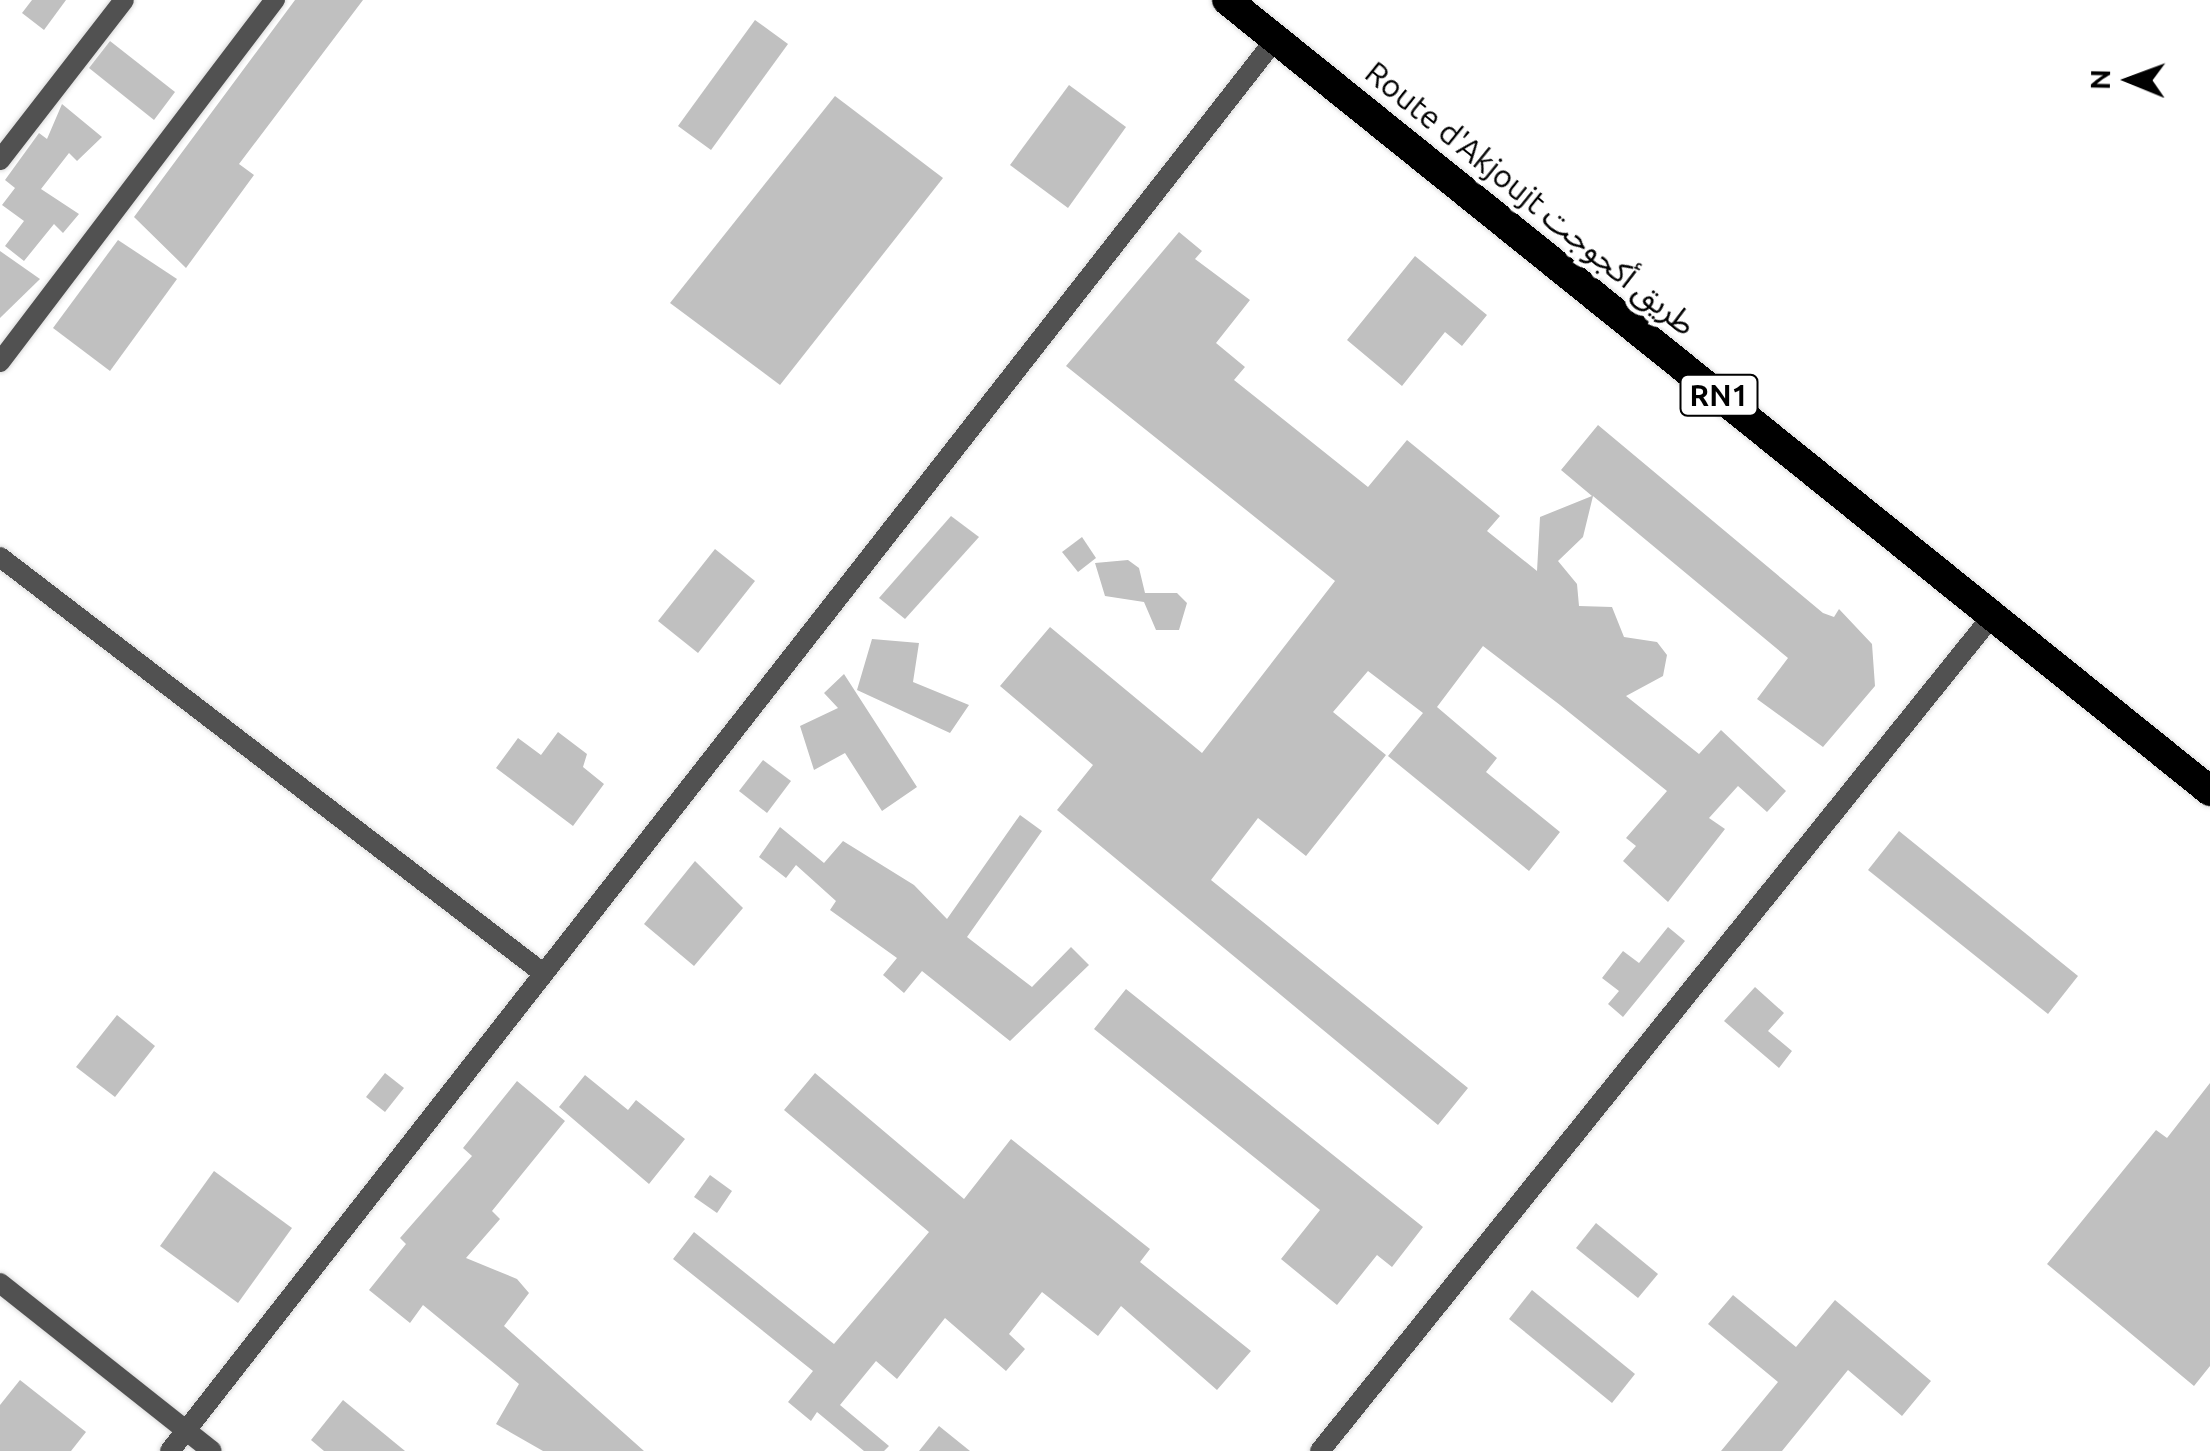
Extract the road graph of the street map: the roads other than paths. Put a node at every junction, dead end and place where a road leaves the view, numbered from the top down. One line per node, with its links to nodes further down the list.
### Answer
1 (124, 0): 5 (street)
2 (275, 0): 6 (street)
3 (1227, 0): 4 (highway, Route d'Akjoujt طريق أكجوجت / RN1)
4 (1277, 37): 8 (highway, Route d'Akjoujt طريق أكجوجت / RN1); 10 (street)
5 (0, 160)
6 (0, 362)
7 (0, 556): 10 (street)
8 (1992, 616): 9 (highway, Route d'Akjoujt طريق أكجوجت / RN1); 15 (street)
9 (2210, 791)
10 (543, 973): 12 (street)
11 (0, 1283): 12 (street)
12 (186, 1430): 13 (street); 14 (street)
13 (170, 1451)
14 (212, 1451)
15 (1320, 1451)

